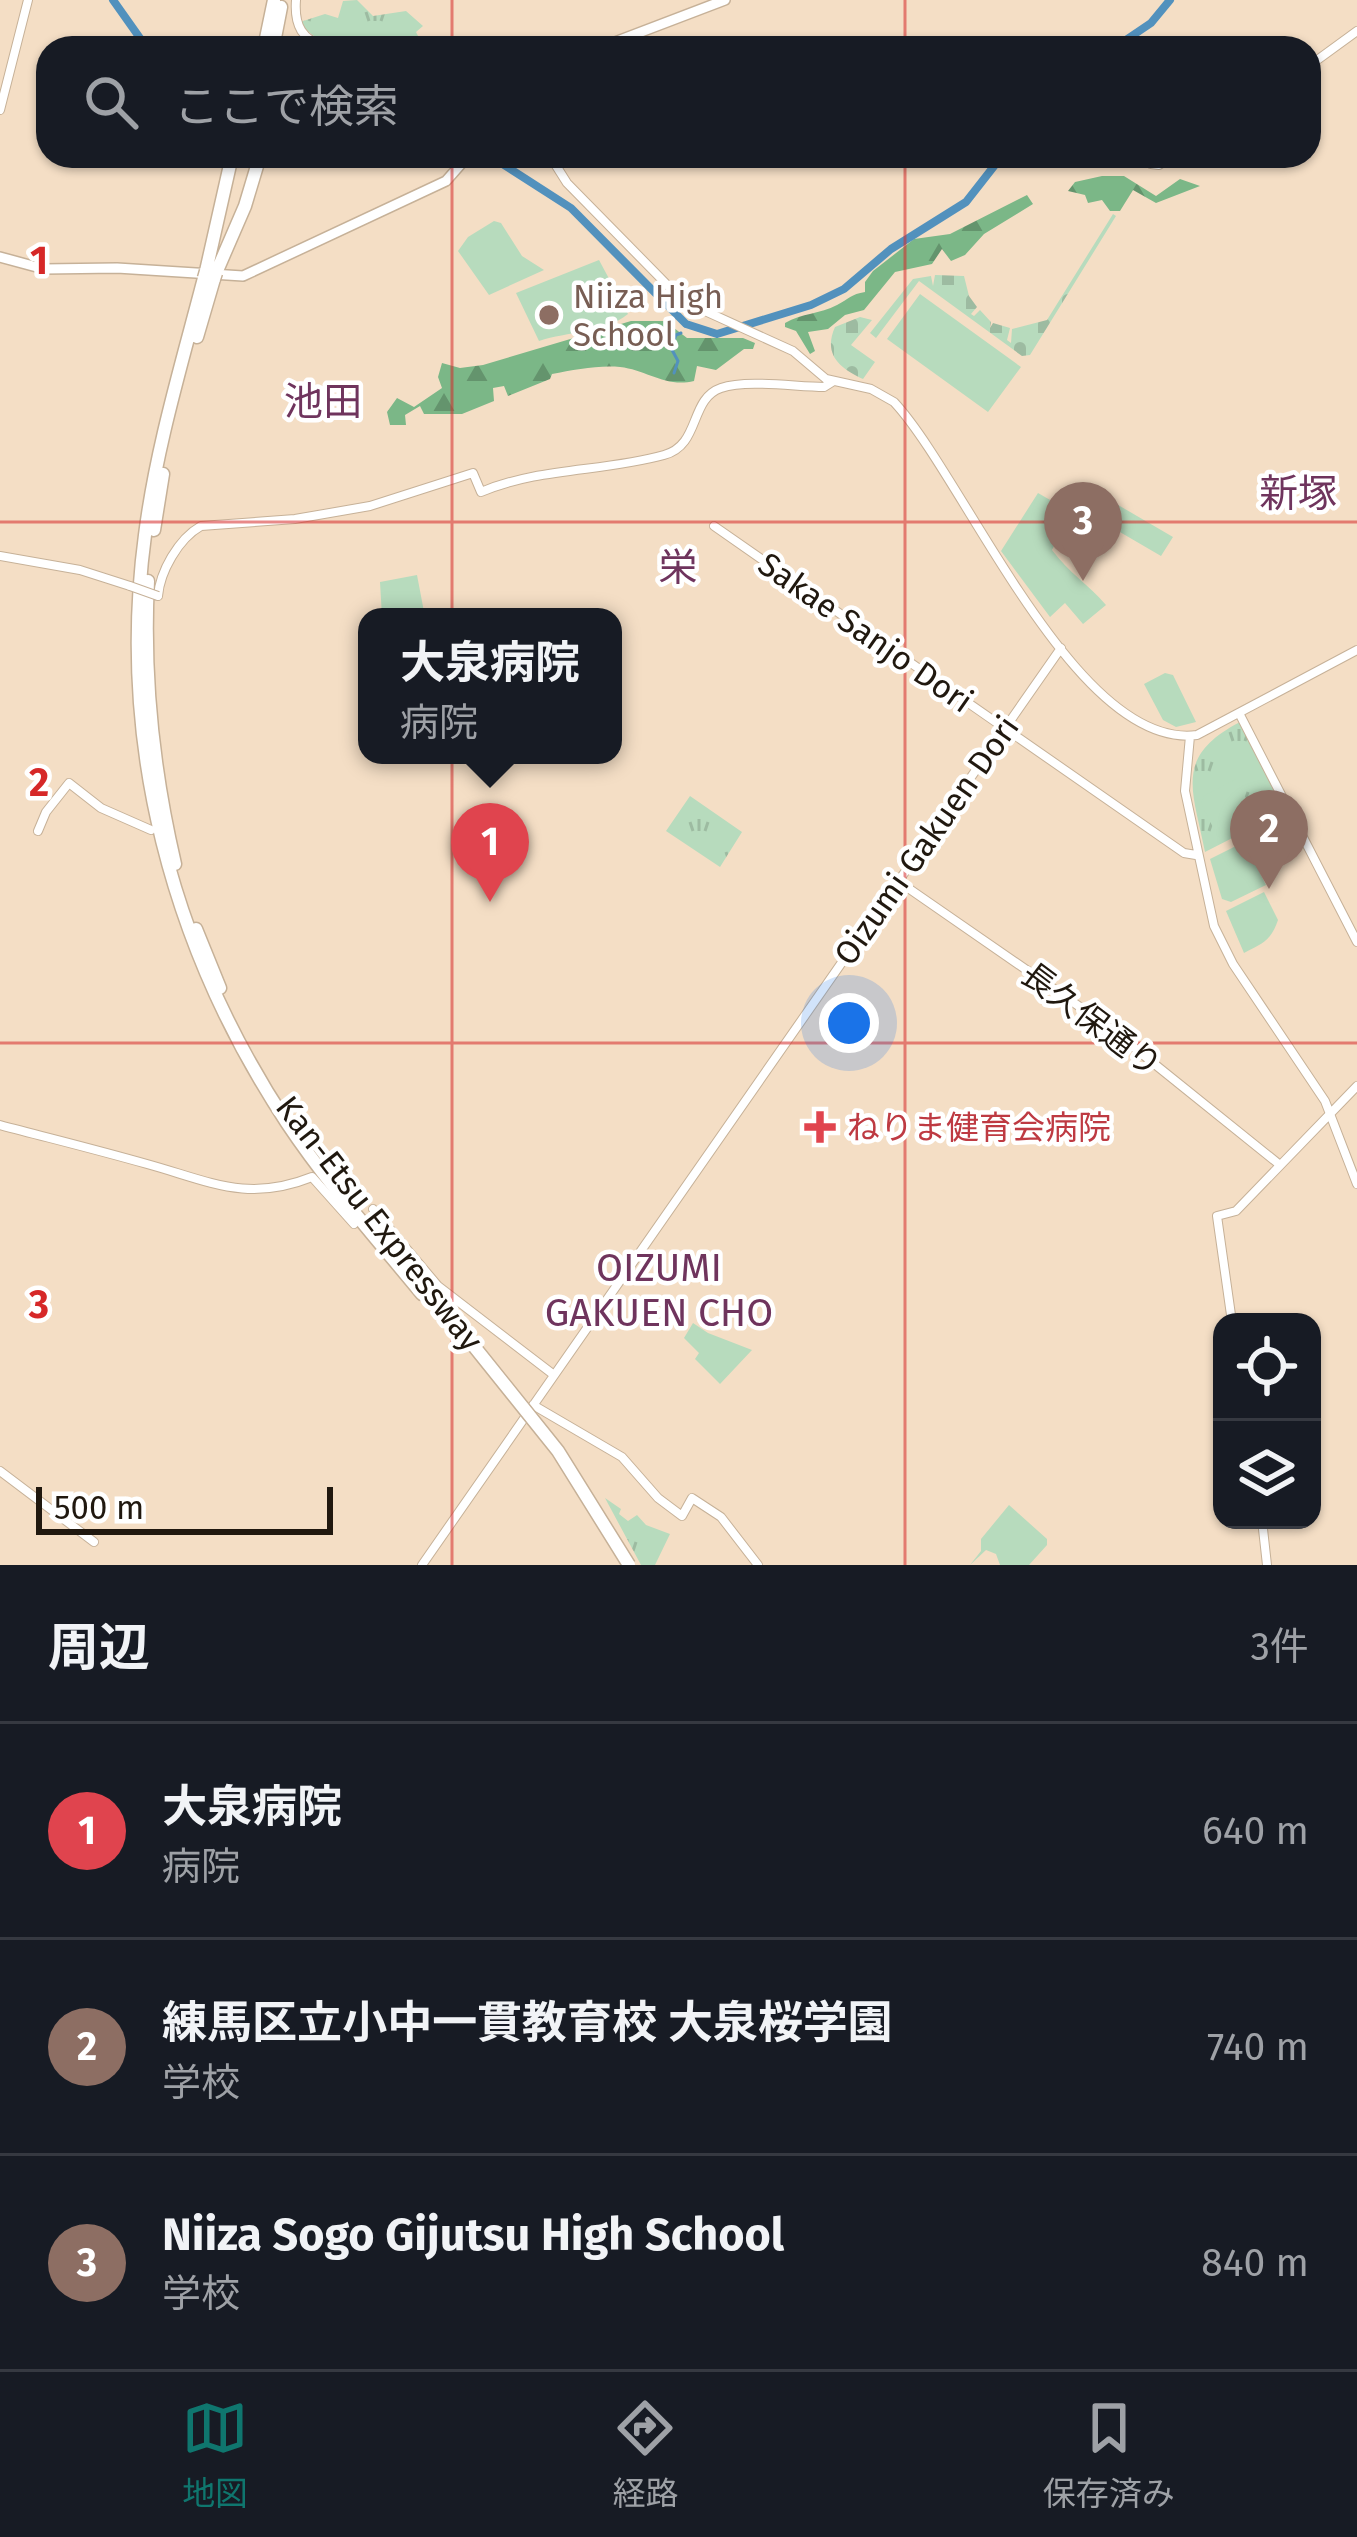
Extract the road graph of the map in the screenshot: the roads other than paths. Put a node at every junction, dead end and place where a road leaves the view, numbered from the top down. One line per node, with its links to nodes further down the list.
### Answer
1 (28, 0): 9 (street)
2 (282, 0): 5 (highway); 6 (street)
3 (725, 0): 7 (main road)
4 (1357, 31): 8 (street)
5 (272, 36)
6 (306, 36)
7 (630, 36)
8 (1321, 57)
9 (0, 110)
10 (230, 168): 15 (highway, Kan-Etsu Expressway)
11 (256, 168): 15 (highway, Kan-Etsu Expressway)
12 (458, 168): 14 (main road)
13 (557, 168): 16 (street)
14 (0, 257)
15 (210, 275): 36 (highway, Kan-Etsu Expressway)
16 (832, 382): 18 (street, bridge); 19 (street)
17 (714, 526): 22 (street, Sakae Sanjo Dori)
18 (0, 556)
19 (1061, 649): 22 (street, Oizumi Gakuen Dori); 23 (street)
20 (1357, 650): 21 (street)
21 (1239, 713): 23 (street); 28 (street)
22 (1004, 728): 26 (street, Sakae Sanjo Dori); 27 (street, Oizumi Gakuen Dori)
23 (1190, 736): 26 (street)
24 (38, 830): 25 (street)
25 (152, 830)
26 (1196, 855): 30 (street)
27 (898, 881): 32 (street, 長久保通り); 38 (street, Oizumi Gakuen Dori)
28 (1357, 942)
29 (1357, 1086): 30 (street)
30 (1330, 1113): 32 (street); 33 (street)
31 (0, 1126): 35 (street)
32 (1280, 1165): 37 (street)
33 (1357, 1184)
34 (373, 1209): 36 (street)
35 (353, 1225)
36 (429, 1288): 38 (street); 44 (highway, Kan-Etsu Expressway, bridge)
37 (1231, 1313)
38 (554, 1375): 39 (street, Oizumi Gakuen Dori)
39 (533, 1405): 43 (street, Oizumi Gakuen Dori); 45 (street)
40 (0, 1472): 42 (street)
41 (1263, 1529): 46 (street)
42 (94, 1542)
43 (422, 1565)
44 (625, 1565)
45 (758, 1565)
46 (1267, 1565)

